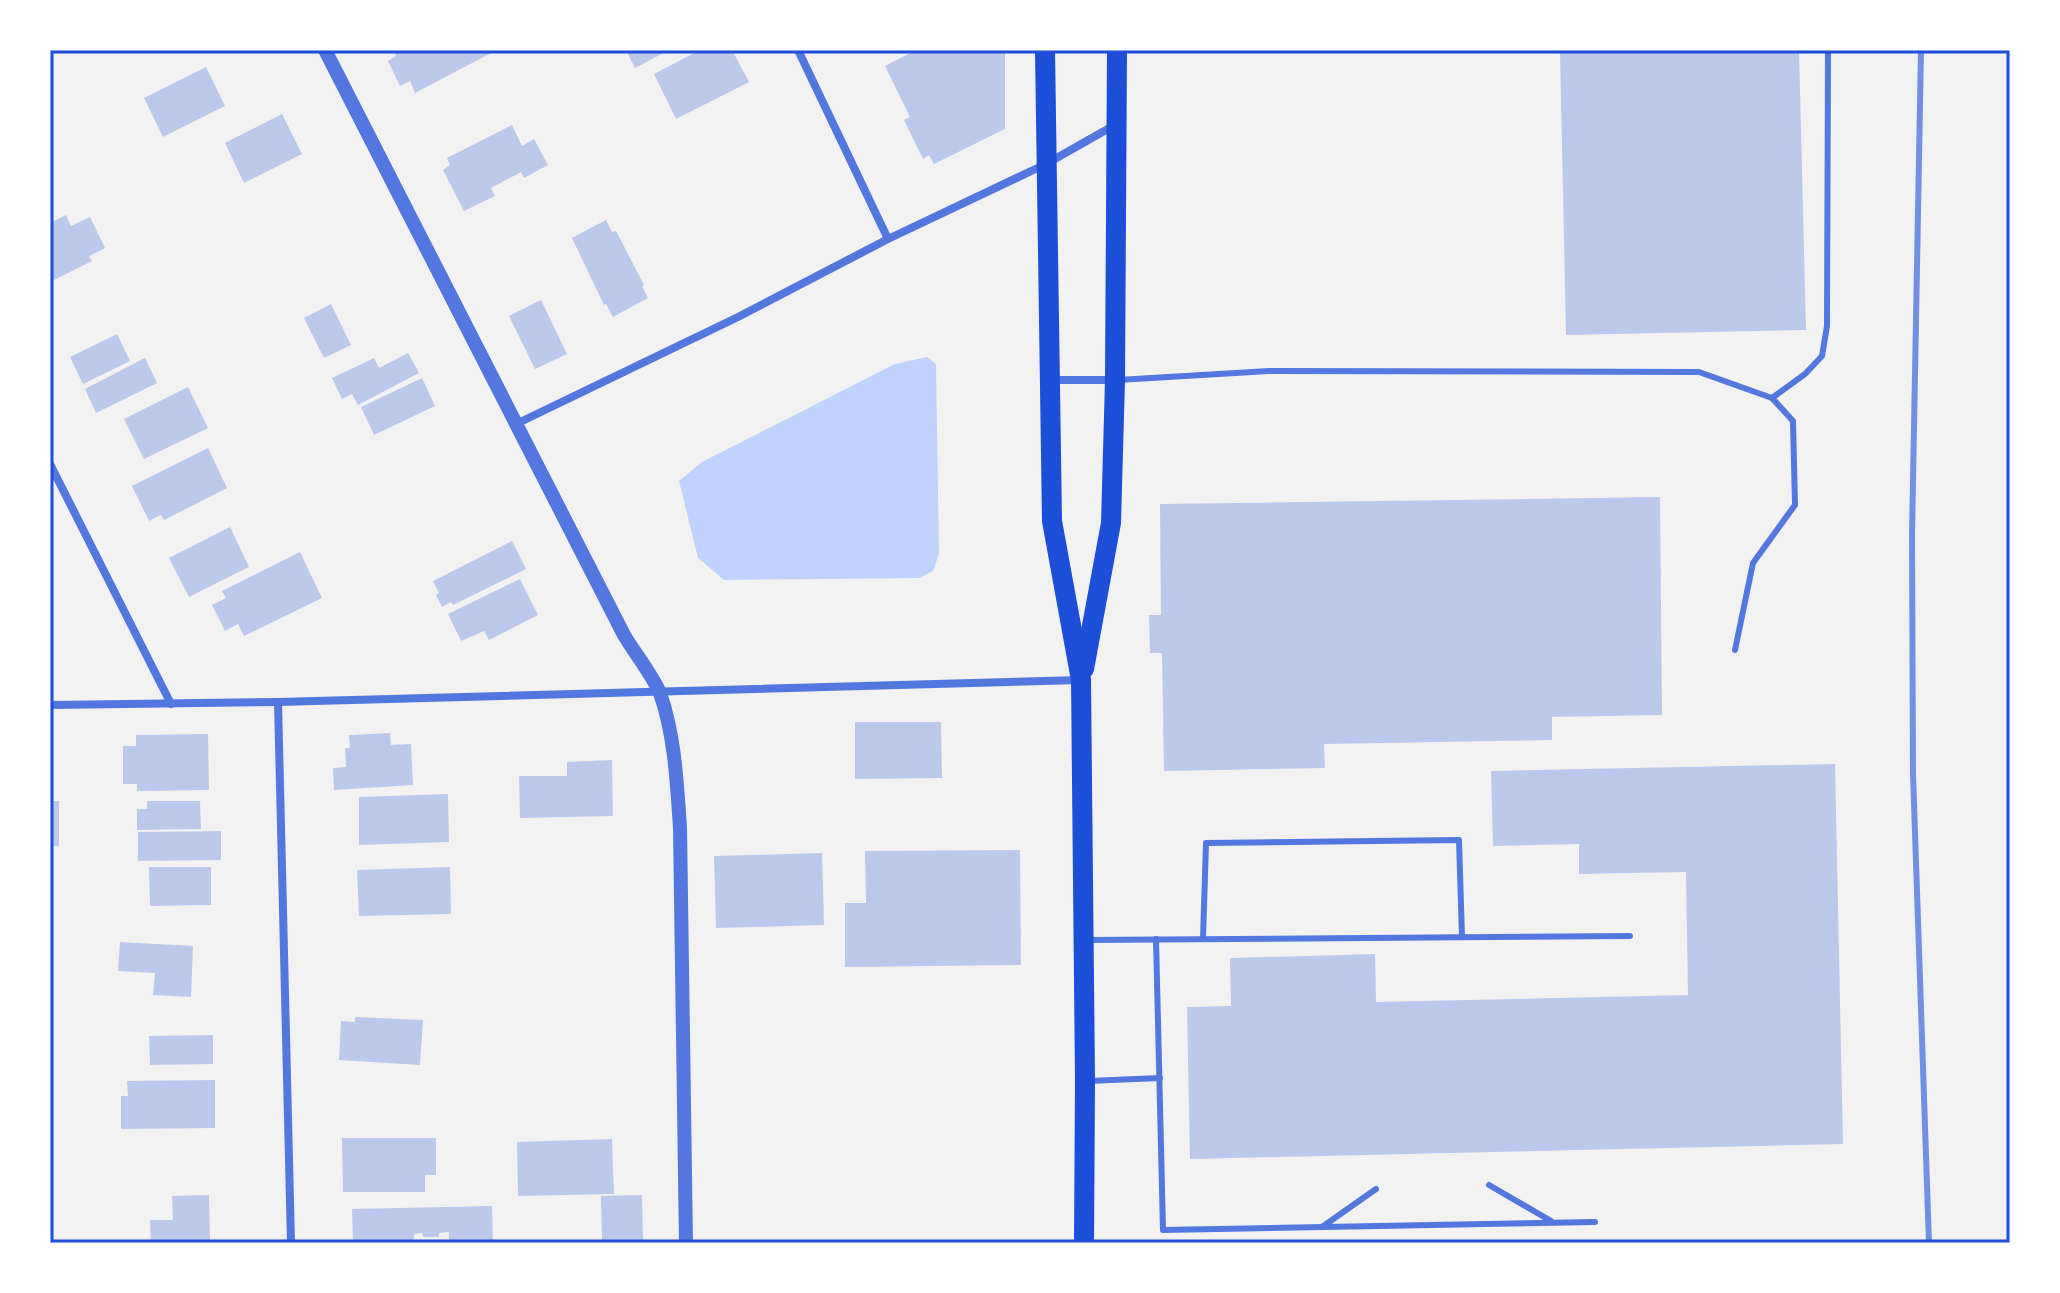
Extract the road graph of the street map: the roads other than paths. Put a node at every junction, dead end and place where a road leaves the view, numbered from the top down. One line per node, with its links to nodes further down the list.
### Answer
1 (325, 50): 12 (street)
2 (798, 50): 8 (street)
3 (1045, 50): 7 (main road)
4 (1117, 50): 6 (main road)
5 (1828, 50): 11 (lane)
6 (1117, 124): 7 (street); 10 (main road)
7 (1046, 164): 8 (street); 9 (main road)
8 (888, 239): 12 (street)
9 (1051, 380): 10 (street); 15 (main road)
10 (1115, 380): 11 (lane); 15 (main road)
11 (1772, 398): 14 (lane)
12 (516, 424): 16 (street)
13 (50, 464): 18 (street)
14 (1735, 650)
15 (1081, 680): 16 (street); 24 (main road)
16 (659, 691): 17 (street); 33 (street)
17 (278, 702): 18 (street); 32 (street)
18 (171, 704): 19 (street)
19 (50, 705)
20 (1630, 936): 21 (lane)
21 (1462, 937): 23 (lane); 23 (lane)
22 (1156, 939): 23 (lane); 24 (lane); 25 (lane)
23 (1203, 939)
24 (1082, 940): 26 (main road)
25 (1160, 1078): 26 (lane); 31 (lane)
26 (1085, 1081): 34 (main road)
27 (1489, 1185): 30 (lane)
28 (1376, 1189): 31 (lane)
29 (1595, 1222): 30 (lane)
30 (1554, 1223): 31 (lane)
31 (1322, 1227)
32 (291, 1243)
33 (686, 1243)
34 (1084, 1243)

